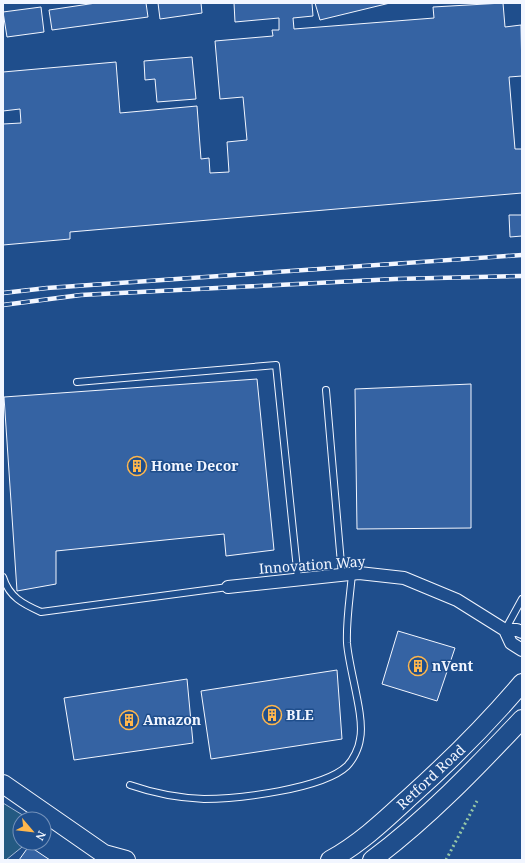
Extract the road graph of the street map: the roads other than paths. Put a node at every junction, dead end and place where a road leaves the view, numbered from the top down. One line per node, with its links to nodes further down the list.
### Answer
1 (77, 382): 5 (lane)
2 (326, 390): 3 (lane)
3 (347, 574): 5 (street, Innovation Way); 8 (street, Innovation Way); 14 (lane)
4 (3, 577): 6 (lane)
5 (298, 579): 6 (street, Innovation Way)
6 (228, 587)
7 (522, 599): 8 (lane)
8 (505, 630): 9 (street, Innovation Way); 10 (street, Innovation Way)
9 (522, 632)
10 (522, 650)
11 (522, 683): 17 (main road, Retford Road)
12 (522, 719): 18 (main road, Retford Road)
13 (3, 784): 15 (main road)
14 (130, 785)
15 (107, 857): 16 (main road)
16 (126, 860)
17 (330, 860)
18 (372, 860)

